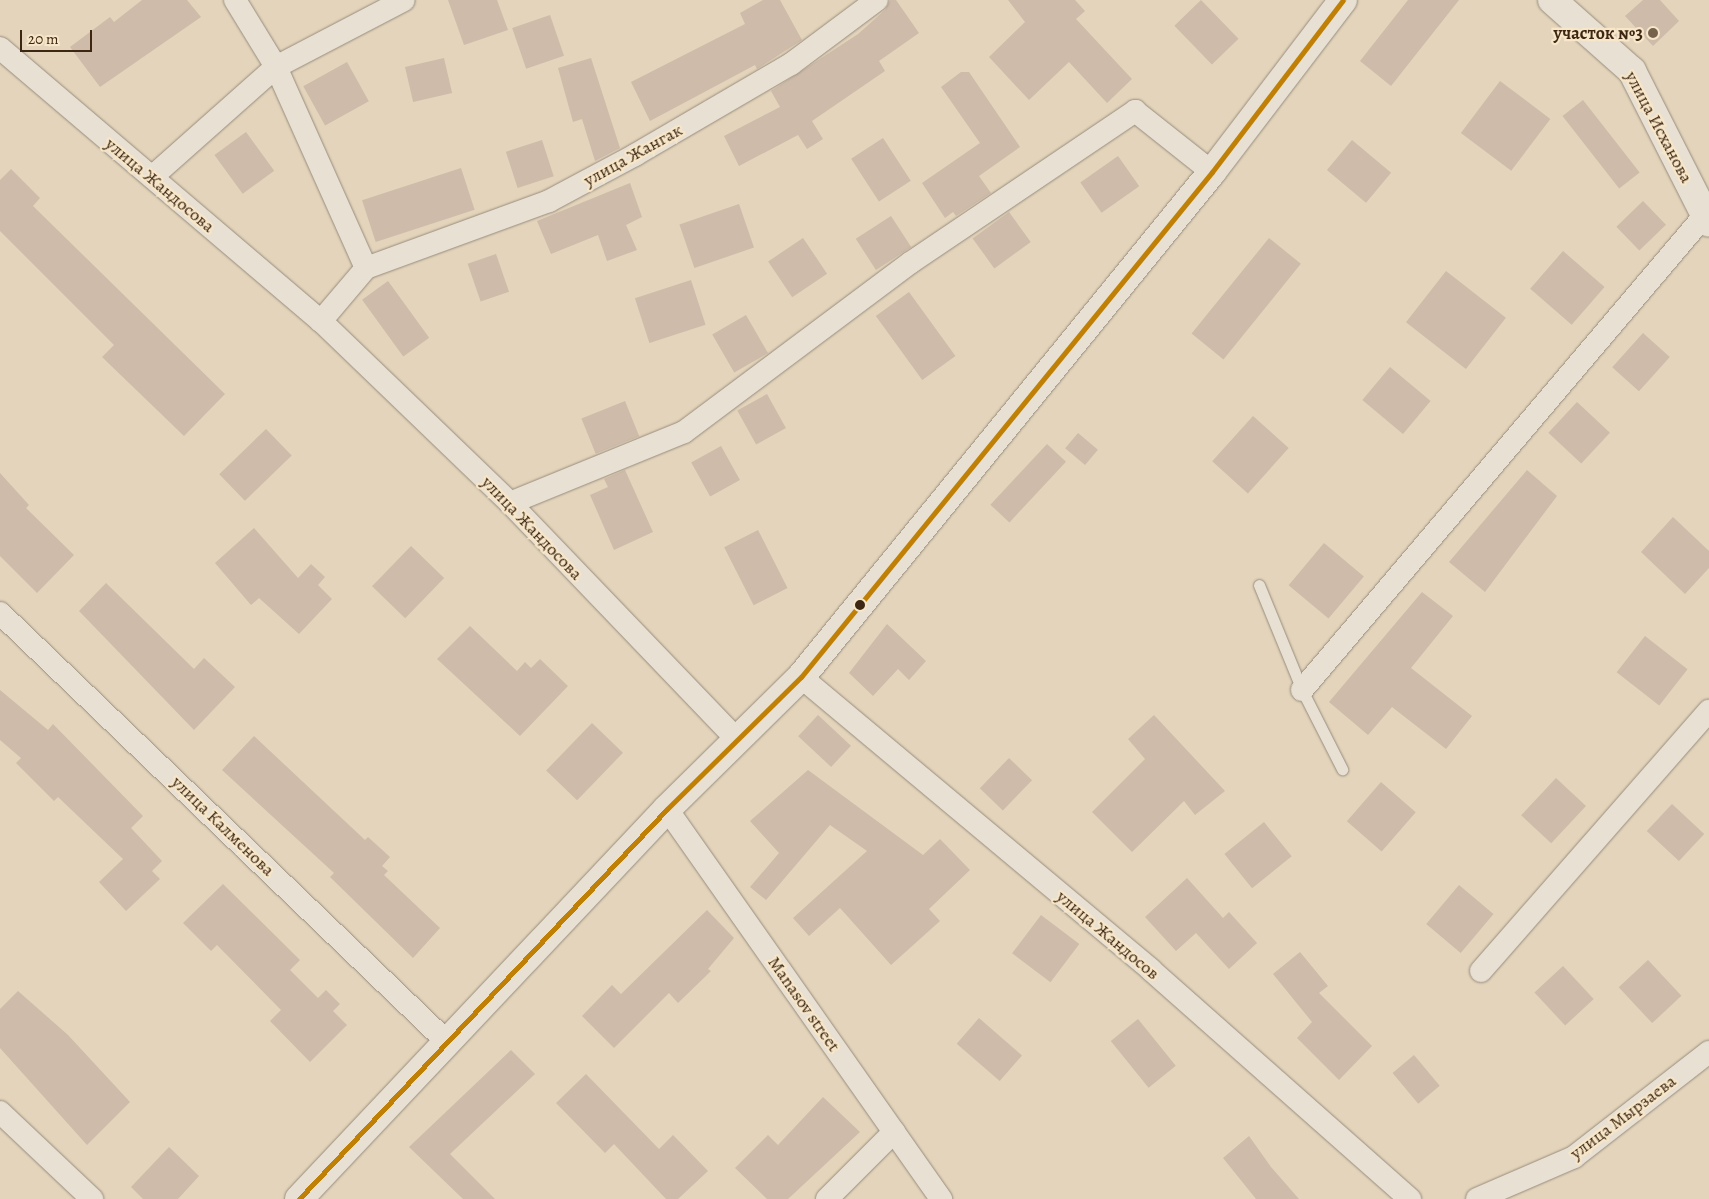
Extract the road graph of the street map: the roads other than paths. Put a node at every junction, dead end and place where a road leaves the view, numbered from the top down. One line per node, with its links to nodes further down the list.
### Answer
1 (235, 0): 7 (street)
2 (404, 0): 7 (street)
3 (877, 0): 11 (street, улица Жангак)
4 (1343, 0): 8 (main road)
5 (1552, 0): 10 (main road, улица Исханова)
6 (0, 48): 9 (street, улица Жандосова)
7 (276, 67): 9 (street); 11 (street)
8 (1212, 172): 13 (street); 16 (main road)
9 (152, 178): 12 (street, улица Жандосова)
10 (1707, 219): 17 (street)
11 (366, 268): 12 (street)
12 (320, 321): 13 (street, улица Жандосова)
13 (510, 503): 19 (street, улица Жандосова)
14 (1259, 585): 17 (lane)
15 (0, 613): 23 (street, улица Калменова)
16 (801, 677): 19 (main road); 31 (street, улица Жандосов)
17 (1302, 690): 20 (lane)
18 (1709, 711): 22 (street)
19 (737, 740): 21 (main road)
20 (1342, 769)
21 (667, 809): 23 (main road); 26 (street, Manasov street)
22 (1481, 971)
23 (446, 1040): 28 (main road)
24 (1709, 1052): 32 (street, улица Мырзаева)
25 (0, 1112): 27 (street)
26 (894, 1132): 29 (street); 30 (street, Manasov street)
27 (92, 1199)
28 (299, 1199)
29 (826, 1199)
30 (941, 1199)
31 (1410, 1199)
32 (1478, 1199)

